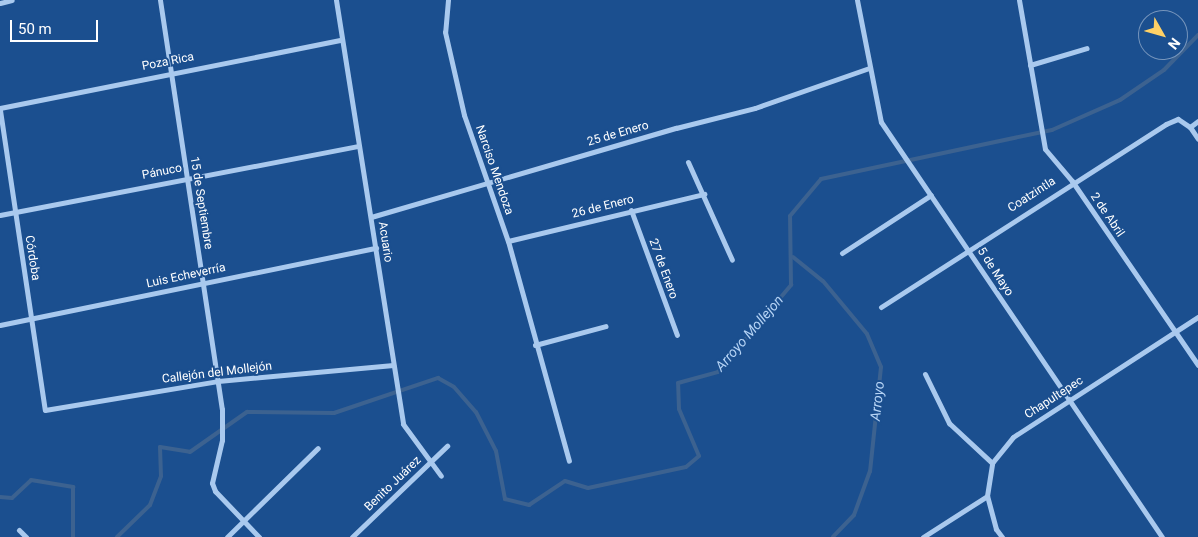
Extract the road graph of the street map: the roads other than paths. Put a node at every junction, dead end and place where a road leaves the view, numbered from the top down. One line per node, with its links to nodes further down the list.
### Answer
1 (12, 0): 7 (street)
2 (160, 0): 12 (street, 15 de Septiembre)
3 (336, 0): 8 (street, Acuario)
4 (448, 0): 20 (street, Narciso Mendoza)
5 (857, 0): 11 (street, 5 de Mayo)
6 (1019, 0): 10 (street, 2 de Abril)
7 (0, 2)
8 (340, 40): 12 (street, Poza Rica); 17 (street, Acuario)
9 (1087, 48): 10 (street)
10 (1030, 66): 21 (street, 2 de Abril)
11 (869, 68): 20 (street, 25 de Enero); 23 (street, 5 de Mayo)
12 (171, 72): 13 (street, Poza Rica); 19 (street, 15 de Septiembre)
13 (0, 109): 25 (street, Córdoba)
14 (1198, 122): 15 (street)
15 (1190, 127): 16 (street); 21 (street, Coatzintla)
16 (1198, 139)
17 (357, 146): 19 (street, Pánuco); 27 (street, Acuario)
18 (688, 162): 22 (street)
19 (187, 177): 25 (street, Pánuco); 33 (street, 15 de Septiembre)
20 (489, 182): 27 (street, 25 de Enero); 28 (street, Narciso Mendoza)
21 (1072, 182): 30 (street, Coatzintla); 39 (street, 2 de Abril)
22 (704, 194): 24 (street, 26 de Enero); 32 (street)
23 (931, 196): 30 (street, 5 de Mayo); 31 (street)
24 (631, 210): 28 (street, 26 de Enero); 40 (street, 27 de Enero)
25 (15, 212): 26 (street, Pánuco); 36 (street, Córdoba)
26 (0, 215)
27 (371, 217): 29 (street, Acuario)
28 (508, 241): 41 (street, Narciso Mendoza)
29 (376, 248): 33 (street, Luis Echeverría); 42 (street, Acuario)
30 (968, 249): 34 (street, Coatzintla); 46 (street, 5 de Mayo)
31 (842, 253)
32 (732, 260)
33 (203, 282): 36 (street, Luis Echeverría); 45 (street, 15 de Septiembre)
34 (881, 307)
35 (1198, 316): 39 (street, Chapultepec)
36 (31, 319): 37 (street, Luis Echeverría); 47 (street, Córdoba)
37 (0, 325)
38 (606, 326): 41 (street)
39 (1175, 333): 43 (street, 2 de Abril); 46 (street, Chapultepec)
40 (676, 335)
41 (535, 345): 50 (street, Narciso Mendoza)
42 (393, 365): 45 (street, Callejón del Mollejón); 51 (street, Acuario)
43 (1198, 366)
44 (924, 374): 52 (street)
45 (218, 380): 47 (street, Callejón del Mollejón); 55 (street, 15 de Septiembre)
46 (1067, 400): 52 (street, Chapultepec); 63 (street, 5 de Mayo)
47 (45, 410)
48 (447, 446): 51 (street, Benito Juárez)
49 (318, 448): 55 (street)
50 (569, 461)
51 (430, 462): 53 (street, Acuario); 60 (street, Benito Juárez)
52 (992, 463): 54 (street)
53 (441, 476)
54 (987, 496): 61 (street); 62 (street)
55 (243, 521): 58 (street); 59 (street)
56 (19, 530): 57 (street)
57 (26, 537)
58 (227, 537)
59 (259, 537)
60 (352, 537)
61 (924, 537)
62 (1002, 537)
63 (1162, 537)

